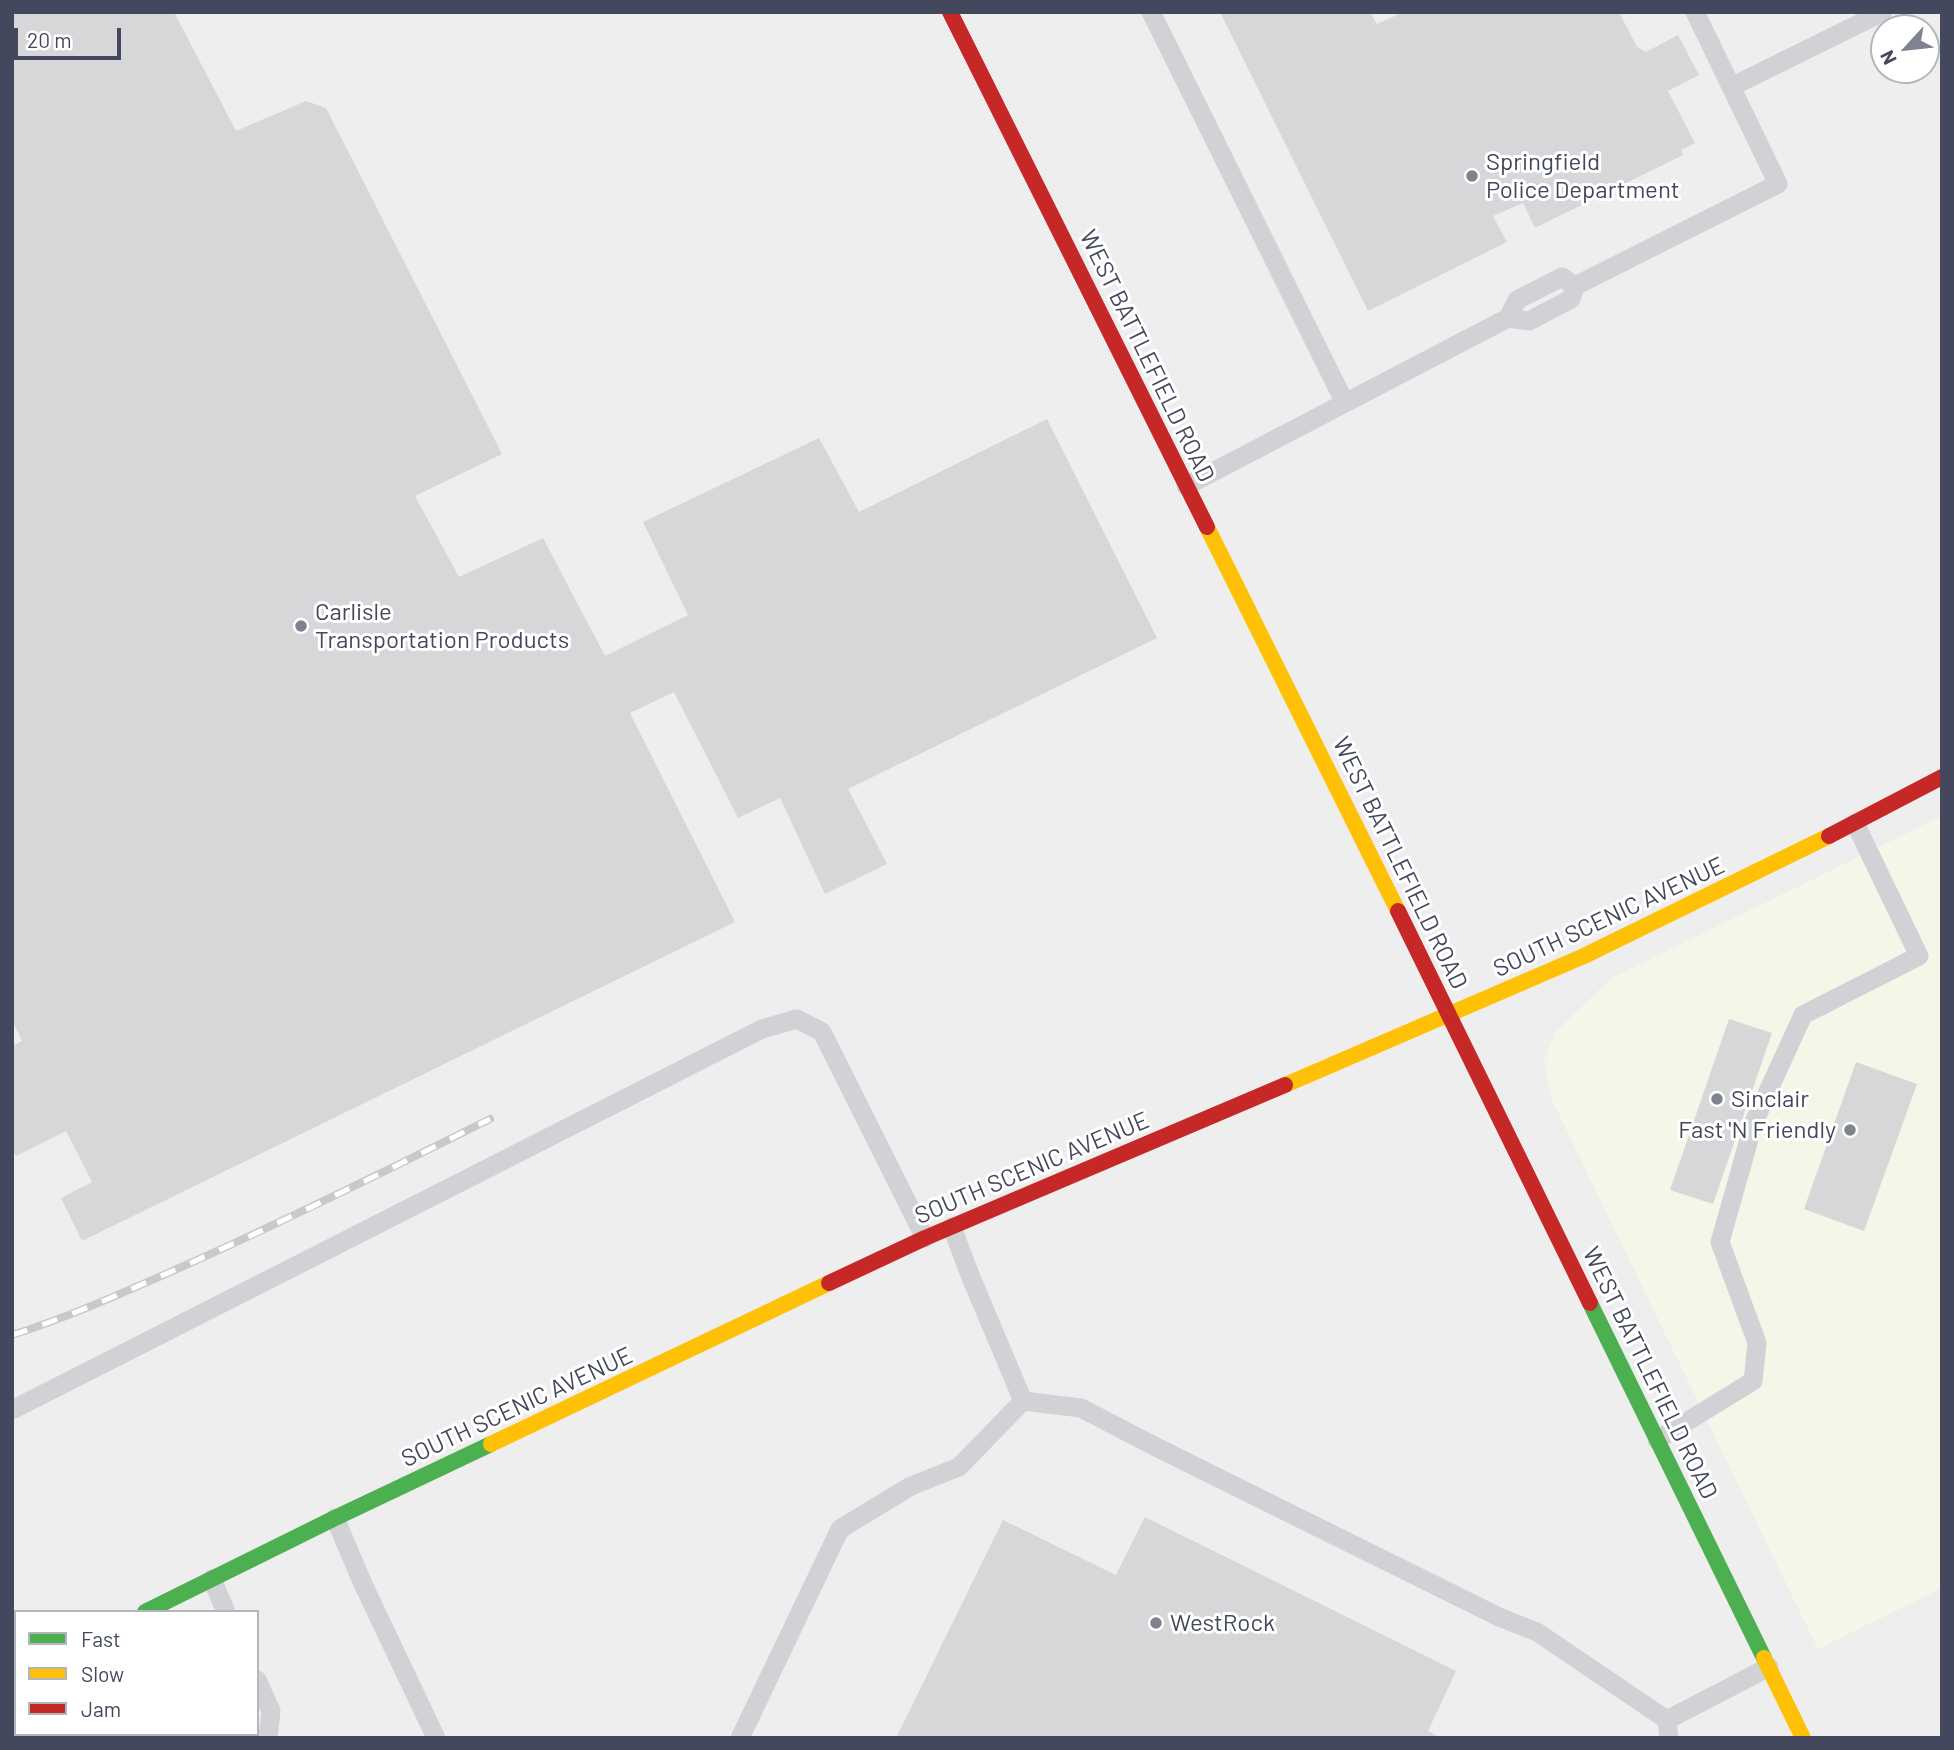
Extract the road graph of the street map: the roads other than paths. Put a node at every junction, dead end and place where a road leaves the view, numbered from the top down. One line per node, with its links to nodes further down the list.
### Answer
1 (950, 12): 7 (main road, WEST BATTLEFIELD ROAD)
2 (1150, 12): 6 (lane)
3 (1695, 12): 5 (lane)
4 (1883, 12): 5 (lane)
5 (1731, 87): 6 (lane)
6 (1345, 403): 7 (lane)
7 (1186, 486): 10 (main road, WEST BATTLEFIELD ROAD)
8 (1942, 777): 9 (main road, SOUTH SCENIC AVENUE)
9 (1856, 823): 10 (main road, SOUTH SCENIC AVENUE); 15 (lane)
10 (1450, 1015): 11 (main road, SOUTH SCENIC AVENUE); 15 (main road, WEST BATTLEFIELD ROAD)
11 (952, 1227): 12 (main road, SOUTH SCENIC AVENUE); 13 (lane)
12 (925, 1238): 14 (lane); 16 (main road, SOUTH SCENIC AVENUE)
13 (1023, 1401): 22 (lane); 25 (lane)
14 (12, 1410)
15 (1657, 1440): 20 (main road, WEST BATTLEFIELD ROAD)
16 (335, 1518): 17 (main road, SOUTH SCENIC AVENUE); 24 (lane)
17 (212, 1579): 18 (main road, SOUTH SCENIC AVENUE); 19 (lane)
18 (149, 1610)
19 (225, 1610)
20 (1769, 1667): 22 (lane); 26 (main road, WEST BATTLEFIELD ROAD)
21 (259, 1685): 23 (lane)
22 (1668, 1729)
23 (269, 1738)
24 (436, 1738)
25 (740, 1738)
26 (1803, 1738)

